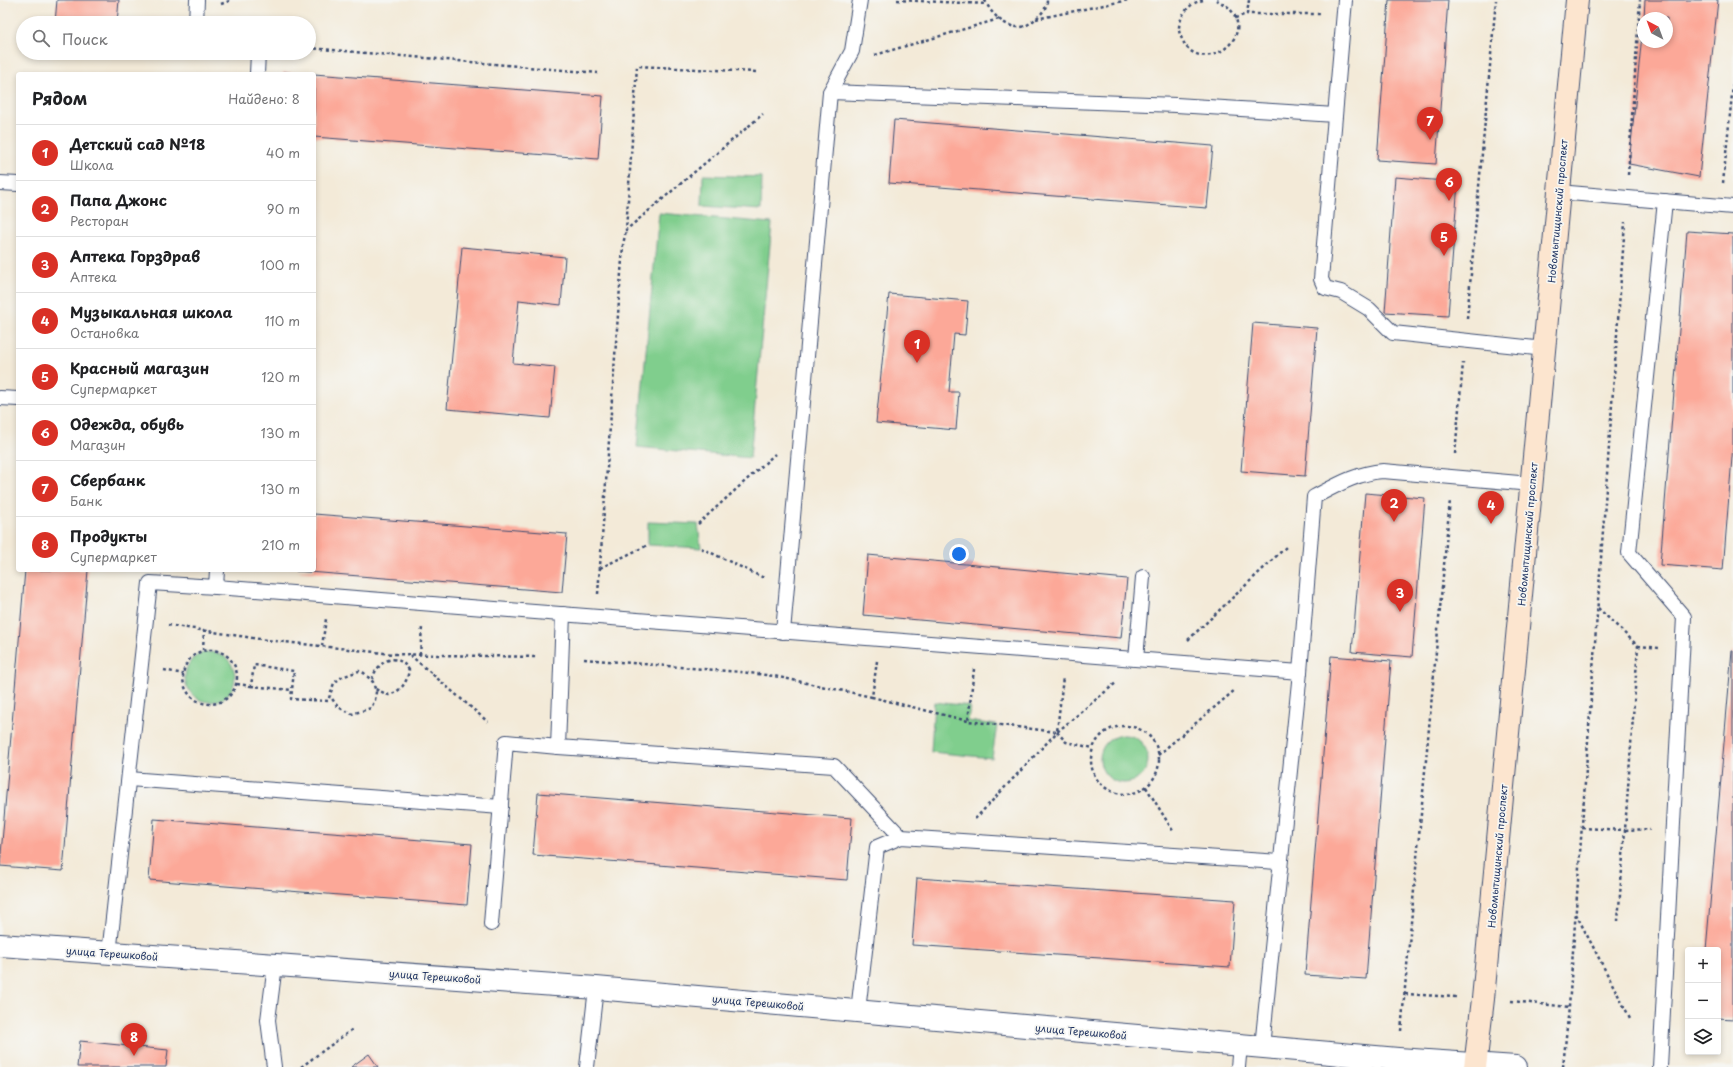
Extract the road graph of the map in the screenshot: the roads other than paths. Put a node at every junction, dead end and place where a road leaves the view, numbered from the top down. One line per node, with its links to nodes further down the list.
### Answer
1 (197, 0): 5 (lane)
2 (860, 0): 8 (lane)
3 (1345, 0): 9 (lane)
4 (1577, 0): 12 (main road, Новомытищинский проспект)
5 (196, 16)
6 (257, 60): 7 (lane)
7 (256, 72)
8 (830, 92): 9 (lane); 23 (lane)
9 (1335, 116): 15 (lane)
10 (0, 183): 11 (lane)
11 (16, 184)
12 (1558, 192): 13 (lane); 15 (main road, Новомытищинский проспект)
13 (1665, 201): 14 (lane); 44 (lane)
14 (1733, 207)
15 (1544, 349): 18 (main road, Новомытищинский проспект)
16 (0, 398): 17 (lane)
17 (16, 399)
18 (1532, 484): 25 (lane); 39 (main road, Новомытищинский проспект)
19 (217, 572): 21 (lane)
20 (1143, 577): 24 (lane)
21 (216, 587): 22 (lane); 27 (lane)
22 (563, 614): 23 (lane); 26 (lane)
23 (783, 632): 24 (lane)
24 (1140, 660): 25 (lane)
25 (1300, 672): 30 (lane)
26 (558, 747): 28 (lane); 29 (lane)
27 (129, 779): 28 (lane); 33 (lane)
28 (501, 807): 31 (lane)
29 (901, 837): 30 (lane); 36 (lane)
30 (1280, 862): 38 (lane)
31 (491, 924)
32 (0, 945): 33 (street, улица Терешковой)
33 (109, 954): 34 (street, улица Терешковой)
34 (275, 966): 35 (street, улица Терешковой); 40 (lane)
35 (596, 988): 36 (street, улица Терешковой); 41 (lane)
36 (858, 1011): 37 (street, улица Терешковой)
37 (1240, 1045): 38 (street, улица Терешковой); 42 (lane)
38 (1262, 1047): 39 (street, улица Терешковой)
39 (1475, 1065): 43 (street, улица Терешковой)
40 (274, 1067)
41 (587, 1067)
42 (1238, 1067)
43 (1516, 1067)
44 (1660, 1067)

